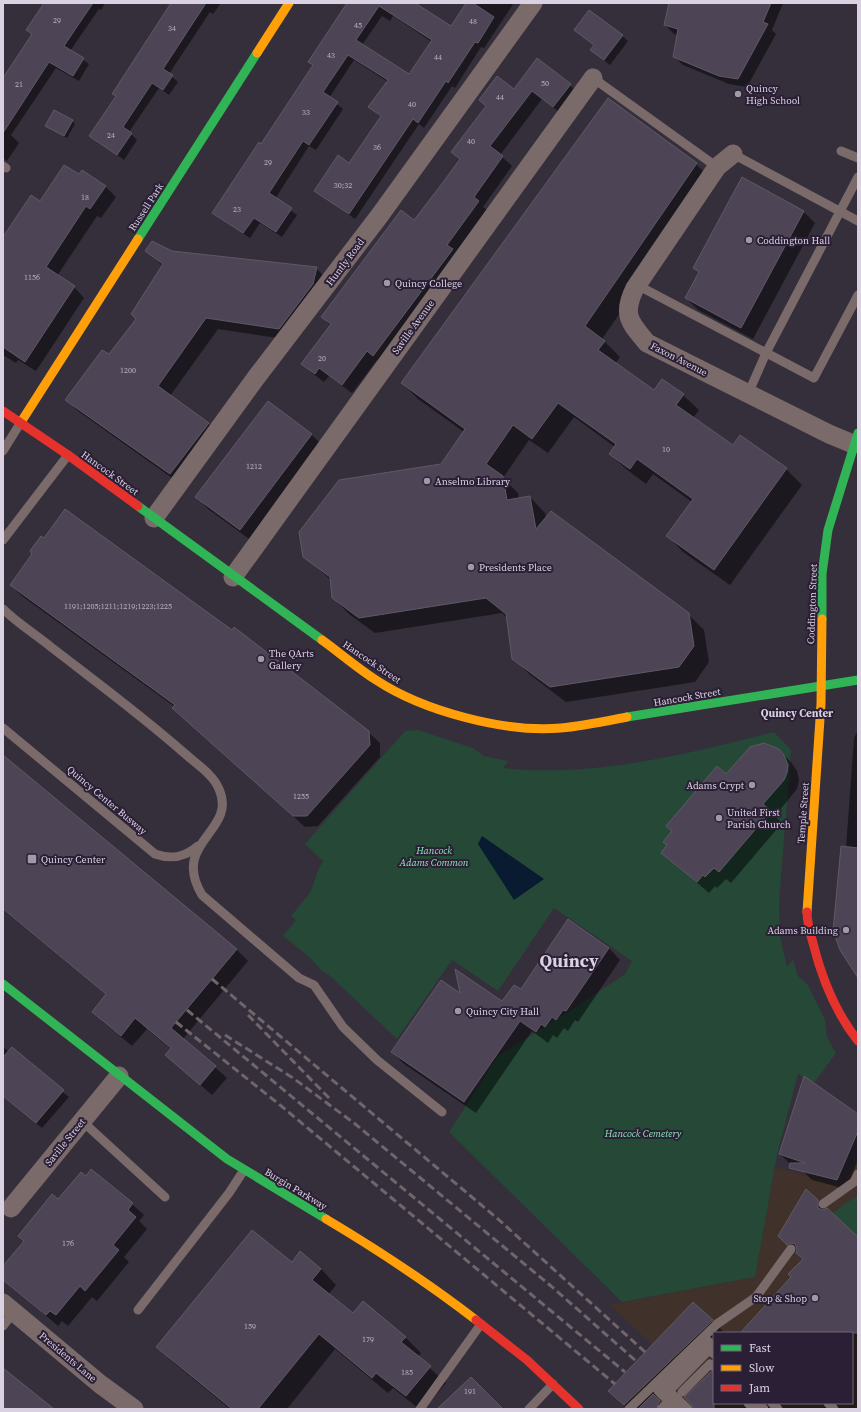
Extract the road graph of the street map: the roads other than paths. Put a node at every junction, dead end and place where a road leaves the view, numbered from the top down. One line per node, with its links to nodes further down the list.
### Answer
1 (289, 3): 16 (main road, Russell Park)
2 (533, 3): 20 (street, Huntly Road)
3 (593, 78): 7 (lane); 22 (street, Saville Avenue)
4 (841, 151): 6 (lane)
5 (733, 154): 7 (street, Faxon Avenue); 9 (lane)
6 (858, 158)
7 (717, 167): 11 (street, Faxon Avenue)
8 (858, 177): 9 (lane)
9 (840, 212): 10 (lane); 13 (lane)
10 (858, 222)
11 (637, 285): 13 (lane); 14 (street, Faxon Avenue)
12 (858, 294): 13 (lane)
13 (766, 353): 14 (lane)
14 (748, 394): 17 (street, Faxon Avenue)
15 (3, 411): 16 (main road, Hancock Street)
16 (21, 422): 18 (lane); 19 (main road, Hancock Street)
17 (856, 438): 25 (main road, Coddington Street)
18 (3, 451)
19 (68, 455): 20 (main road, Hancock Street); 21 (lane)
20 (154, 518): 22 (main road, Hancock Street)
21 (3, 540)
22 (233, 577): 25 (main road, Hancock Street)
23 (3, 609): 27 (lane)
24 (858, 680): 25 (main road, Hancock Street)
25 (822, 685): 29 (main road, Temple Street)
26 (3, 728): 27 (lane, Quincy Center Busway)
27 (204, 840): 31 (lane)
28 (3, 984): 30 (main road, Burgin Parkway)
29 (858, 1041)
30 (119, 1076): 32 (street, Saville Street); 33 (main road, Burgin Parkway)
31 (442, 1112)
32 (82, 1121): 35 (lane); 37 (street, Saville Street)
33 (244, 1170): 39 (lane); 41 (main road, Burgin Parkway)
34 (858, 1174): 36 (lane)
35 (165, 1197)
36 (823, 1204)
37 (11, 1208)
38 (791, 1248): 43 (lane, bridge)
39 (138, 1310)
40 (7, 1314): 51 (street, Presidents Lane)
41 (481, 1324): 49 (main road, Burgin Parkway); 52 (lane)
42 (713, 1346): 57 (lane, bridge)
43 (692, 1348): 47 (lane, bridge); 55 (lane, bridge)
44 (713, 1349): 58 (lane, bridge)
45 (713, 1353): 59 (lane, bridge)
46 (713, 1360): 60 (lane)
47 (713, 1368)
48 (713, 1368): 50 (lane, bridge)
49 (553, 1384): 53 (lane); 54 (main road, Burgin Parkway)
50 (682, 1392)
51 (134, 1409)
52 (420, 1409)
53 (529, 1409)
54 (579, 1409)
55 (629, 1409)
56 (661, 1409): 57 (lane, bridge)
57 (676, 1409)
58 (681, 1409)
59 (688, 1409)
60 (694, 1409)

